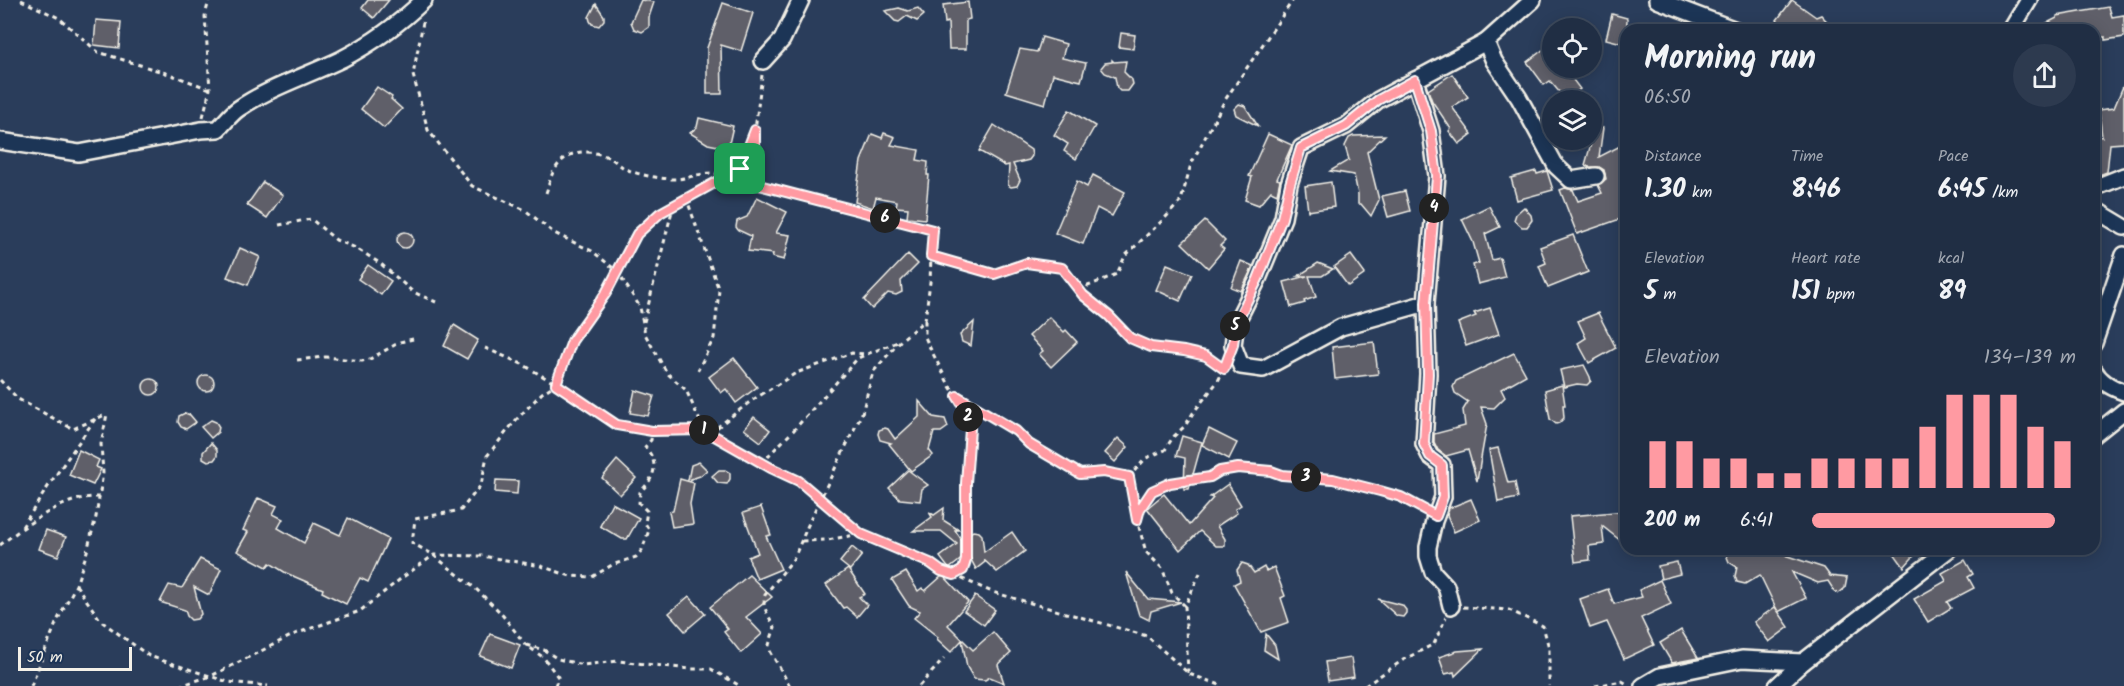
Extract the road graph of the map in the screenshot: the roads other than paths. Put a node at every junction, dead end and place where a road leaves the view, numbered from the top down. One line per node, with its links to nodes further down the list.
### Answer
1 (424, 0): 11 (street)
2 (801, 0): 9 (street)
3 (1533, 0): 8 (street)
4 (1657, 0): 6 (street)
5 (2030, 0): 7 (street)
6 (1720, 24)
7 (2015, 24)
8 (1486, 42): 10 (street); 12 (street)
9 (763, 61)
10 (1415, 80): 18 (street); 18 (street)
11 (0, 141)
12 (1596, 176)
13 (2124, 176): 14 (street)
14 (2100, 186)
15 (2100, 213): 16 (street)
16 (2124, 227)
17 (2124, 255): 19 (street)
18 (1426, 303): 25 (street)
19 (2100, 325)
20 (2100, 378): 21 (street)
21 (2124, 392)
22 (2124, 411): 23 (street)
23 (2100, 430)
24 (1941, 555): 26 (street)
25 (1451, 606)
26 (1803, 662): 27 (street); 28 (street)
27 (1643, 686)
28 (1777, 686)

